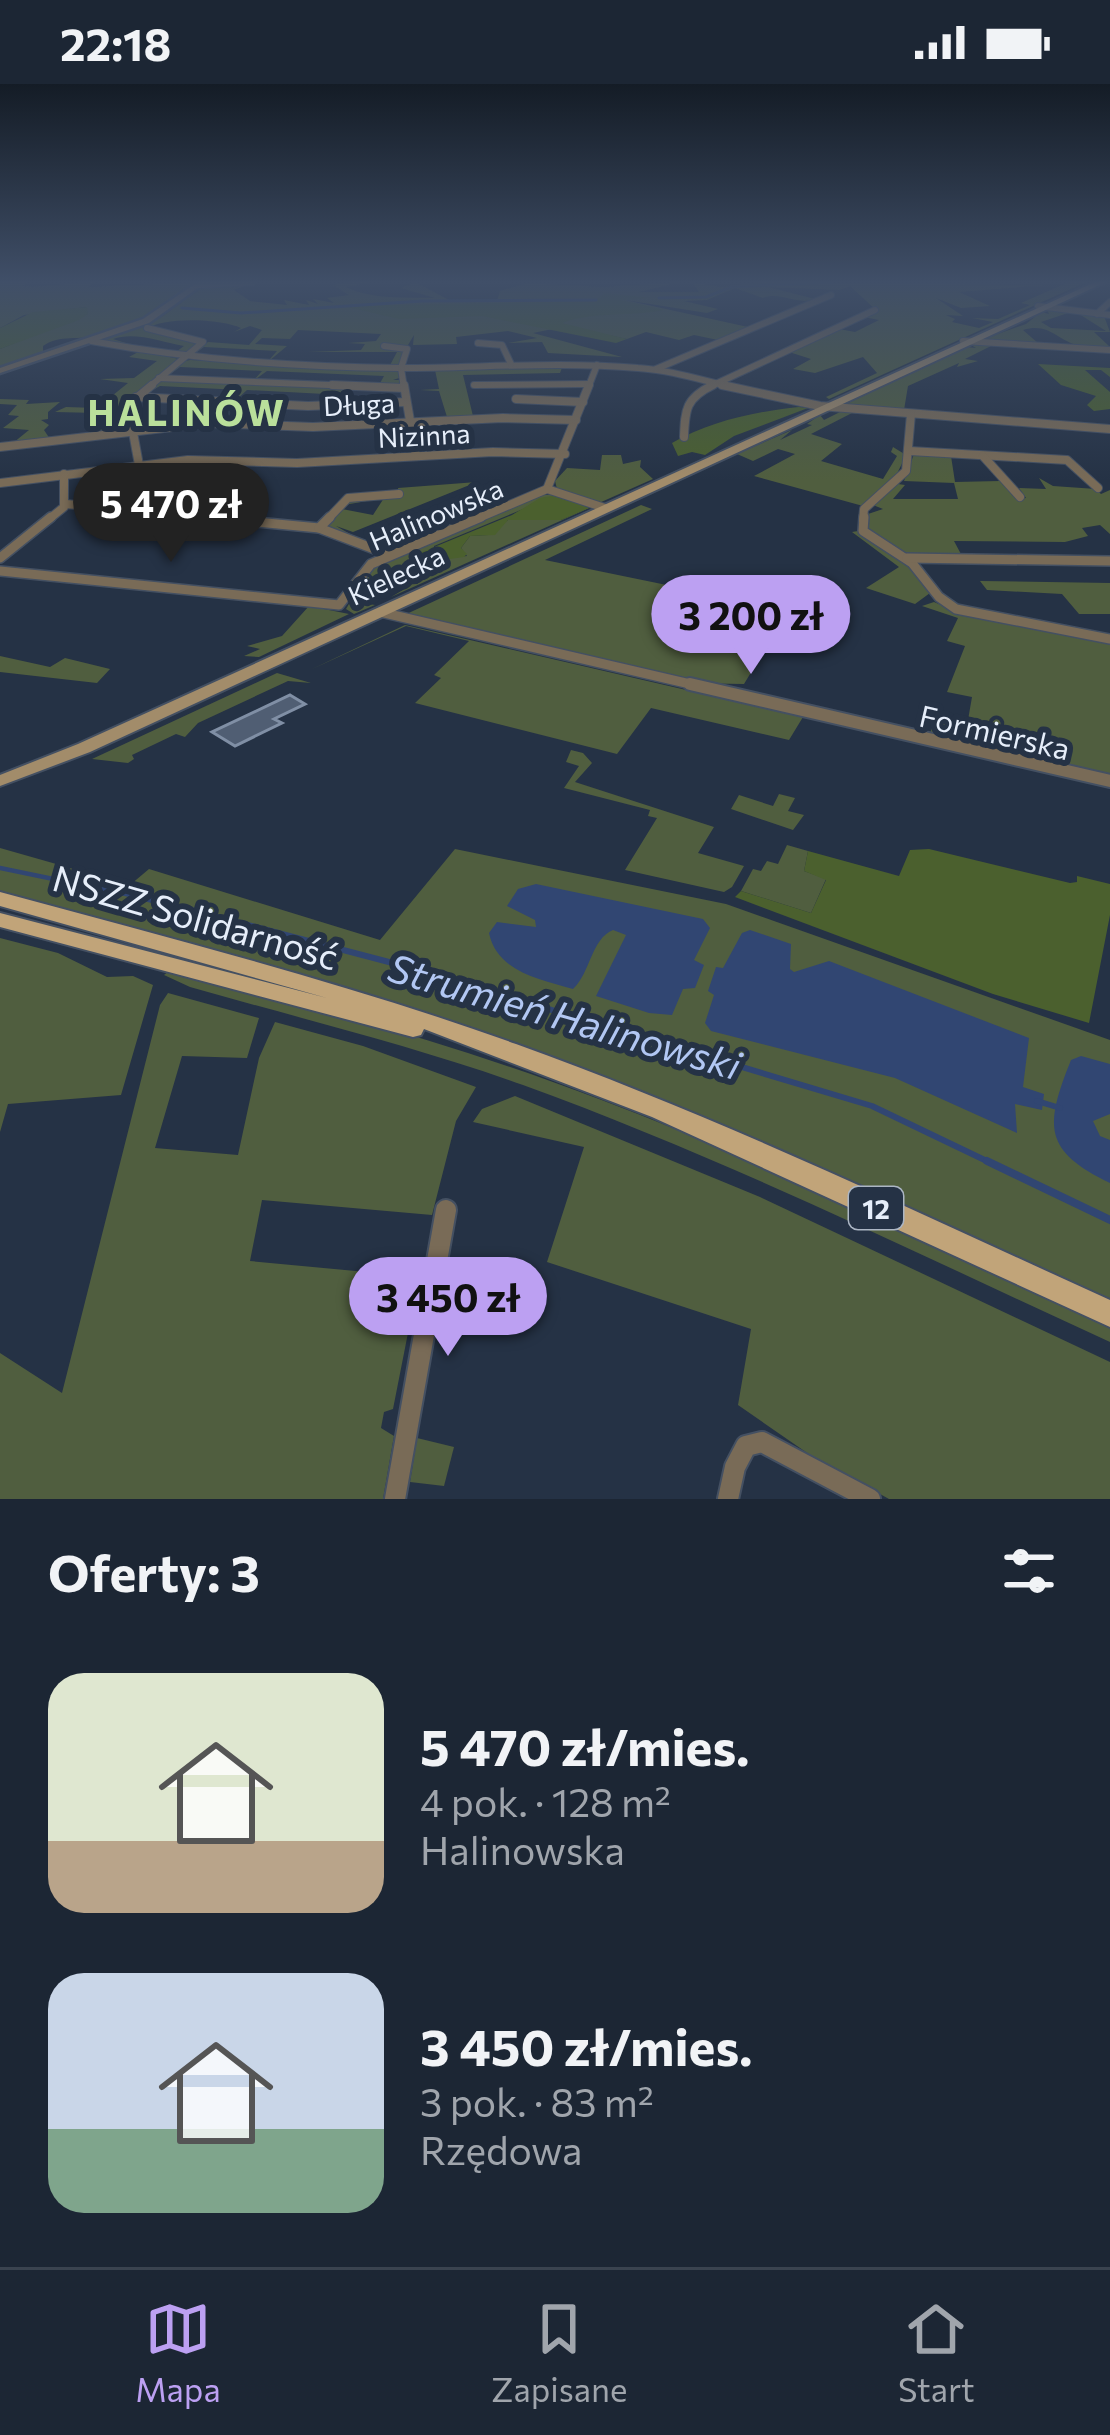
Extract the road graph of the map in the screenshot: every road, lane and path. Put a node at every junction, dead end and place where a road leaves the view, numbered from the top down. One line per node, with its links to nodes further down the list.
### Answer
1 (67, 348): 14 (street)
2 (133, 348): 9 (street)
3 (196, 348): 9 (street)
4 (406, 348): 12 (street)
5 (503, 348): 10 (street)
6 (706, 348): 13 (street)
7 (792, 348): 16 (street)
8 (951, 348): 24 (main road, Kielecka)
9 (185, 358): 12 (street); 15 (street)
10 (511, 364): 11 (street); 12 (street)
11 (597, 365): 13 (street); 17 (street)
12 (401, 368): 19 (street)
13 (656, 369): 16 (street)
14 (0, 371)
15 (159, 378): 19 (street); 20 (street)
16 (716, 383): 24 (street); 30 (street)
17 (590, 384): 18 (street); 23 (street)
18 (474, 385)
19 (404, 388): 22 (street)
20 (136, 397): 22 (street); 29 (street)
21 (516, 399): 23 (street)
22 (406, 402): 27 (street)
23 (583, 402): 26 (street)
24 (825, 406): 25 (street); 44 (main road, Kielecka)
25 (911, 414): 28 (street); 32 (street)
26 (576, 420): 27 (street, Długa); 33 (street)
27 (410, 423): 29 (street, Długa); 35 (street)
28 (1110, 429)
29 (131, 432): 31 (street, Długa); 36 (street)
30 (684, 436)
31 (0, 447)
32 (910, 451): 34 (street); 48 (street)
33 (565, 454): 35 (street, Nizinna); 40 (street)
34 (983, 456): 39 (street); 42 (street)
35 (416, 457): 36 (street, Nizinna)
36 (140, 465): 37 (street, Nizinna)
37 (64, 474): 38 (street, Nizinna); 43 (street)
38 (0, 483)
39 (1097, 488)
40 (548, 489): 44 (street); 46 (street, Halinowska)
41 (399, 494): 45 (street)
42 (1020, 497)
43 (67, 505): 45 (street); 47 (street)
44 (605, 508): 51 (main road, Kielecka)
45 (319, 528): 46 (street)
46 (390, 555): 50 (street, Halinowska)
47 (0, 558)
48 (905, 559): 49 (street); 52 (street)
49 (1110, 561)
50 (0, 571)
51 (380, 612): 53 (main road, Kielecka); 55 (street, Formierska)
52 (1110, 639)
53 (65, 756): 54 (main road, Kielecka); 56 (main road, Kielecka)
54 (0, 781)
55 (1110, 781)
56 (0, 791)
57 (0, 899): 59 (main road, NSZZ Solidarność / 12)
58 (0, 920): 59 (main road, NSZZ Solidarność / 12)
59 (641, 1106): 61 (main road, NSZZ Solidarność / 12)
60 (446, 1210): 62 (street)
61 (1110, 1314)
62 (395, 1499)
63 (728, 1499): 64 (street)
64 (870, 1499)

